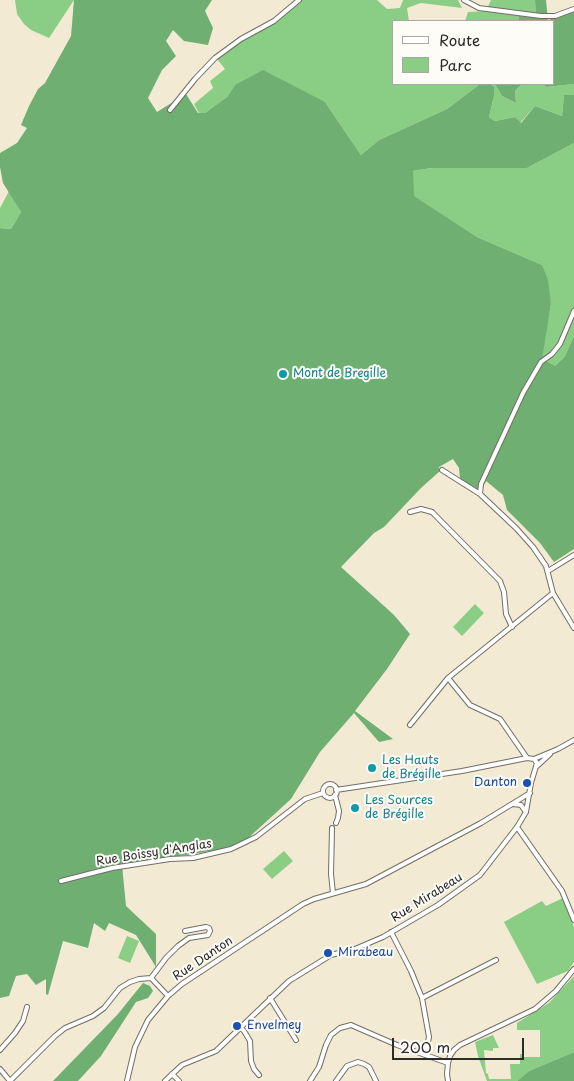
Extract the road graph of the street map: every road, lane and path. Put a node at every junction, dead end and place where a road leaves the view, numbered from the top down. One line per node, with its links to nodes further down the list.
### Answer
1 (299, 0): 4 (street)
2 (464, 0): 3 (street)
3 (574, 9)
4 (170, 110)
5 (574, 310): 7 (street)
6 (442, 470): 7 (street)
7 (480, 494): 10 (street)
8 (410, 512): 12 (street)
9 (574, 555): 10 (street)
10 (548, 570): 11 (street)
11 (553, 593): 12 (street); 13 (street)
12 (512, 627): 14 (street)
13 (574, 628)
14 (448, 678): 15 (street); 18 (street)
15 (410, 725)
16 (573, 742): 17 (street)
17 (558, 749): 19 (street); 19 (street)
18 (527, 758): 19 (street); 20 (street)
19 (536, 762): 22 (street, Rue Mirabeau)
20 (336, 790): 21 (street); 23 (street)
21 (323, 793): 23 (street); 29 (street, Rue Boissy d'Anglas)
22 (530, 793): 24 (street, Rue Danton); 25 (street, Rue Mirabeau)
23 (335, 795): 26 (street)
24 (511, 805): 25 (street); 30 (street, Rue Danton)
25 (526, 812): 27 (street, Rue Mirabeau)
26 (336, 823)
27 (517, 827): 31 (street); 33 (street, Rue Mirabeau)
28 (332, 828): 30 (street)
29 (61, 881)
30 (333, 893): 37 (street, Rue Danton)
31 (574, 920)
32 (185, 930): 36 (street)
33 (391, 932): 38 (street, Rue Mirabeau); 39 (street)
34 (496, 960): 39 (street)
35 (573, 971): 45 (street)
36 (151, 978): 37 (street); 46 (street)
37 (168, 996): 49 (street, Rue Danton)
38 (270, 998): 41 (street, Rue Mirabeau); 42 (street)
39 (422, 998): 44 (street)
40 (27, 1007): 43 (street)
41 (240, 1027): 47 (street, Rue Mirabeau); 48 (street)
42 (296, 1040)
43 (0, 1050)
44 (425, 1055): 45 (street); 52 (street)
45 (448, 1064): 55 (street)
46 (0, 1070)
47 (172, 1074): 50 (street, Rue Mirabeau); 51 (street)
48 (259, 1075)
49 (127, 1081)
50 (165, 1081)
51 (179, 1081)
52 (310, 1081)
53 (336, 1081): 54 (street)
54 (376, 1081)
55 (448, 1081)

